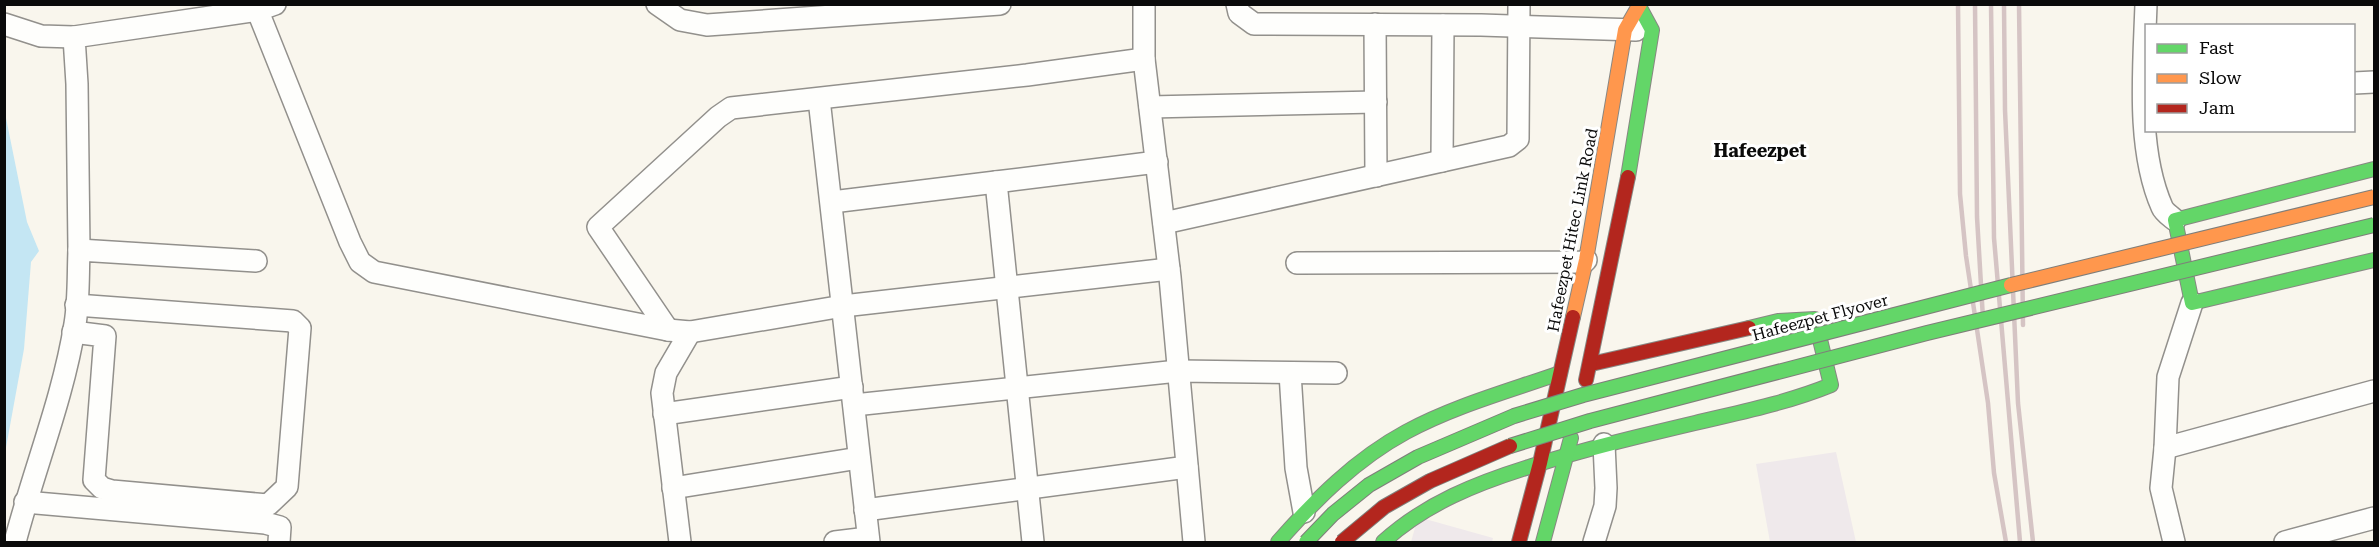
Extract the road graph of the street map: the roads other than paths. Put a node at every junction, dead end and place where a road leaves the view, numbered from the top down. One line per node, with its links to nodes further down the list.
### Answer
1 (657, 4): 9 (street)
2 (1000, 4): 9 (street)
3 (1144, 4): 18 (street)
4 (1237, 4): 11 (street)
5 (1519, 4): 14 (street)
6 (2146, 4): 12 (street)
7 (1639, 5): 15 (main road, Hafeezpet Hitec Link Road); 16 (main road)
8 (263, 6): 17 (street); 47 (street)
9 (763, 13)
10 (4, 24): 17 (street)
11 (1375, 24): 13 (street); 22 (street)
12 (2146, 24)
13 (1443, 25): 14 (street); 25 (street)
14 (1518, 27): 15 (street); 25 (street)
15 (1625, 30): 16 (street); 37 (main road, Hafeezpet Hitec Link Road)
16 (1652, 30): 50 (main road)
17 (74, 37): 36 (street)
18 (1144, 59): 21 (street); 23 (street)
19 (2374, 82): 20 (street)
20 (2355, 83)
21 (819, 99): 32 (street); 47 (street)
22 (1376, 102): 23 (street); 28 (street)
23 (1150, 107): 26 (street)
24 (2147, 132): 33 (street)
25 (1442, 161): 28 (street)
26 (1157, 162): 29 (street); 34 (street)
27 (2374, 169): 30 (main road)
28 (1376, 176): 34 (street)
29 (996, 182): 32 (street); 43 (street)
30 (2287, 191): 33 (main road); 41 (main road)
31 (2374, 197): 79 (main road, Hafeezpet Flyover, bridge)
32 (832, 202): 46 (street)
33 (2175, 220): 44 (main road)
34 (1164, 223): 42 (street)
35 (2374, 225): 80 (main road, bridge)
36 (79, 250): 39 (street); 45 (street)
37 (1586, 260): 40 (street); 52 (main road, Hafeezpet Hitec Link Road)
38 (2374, 260): 41 (main road)
39 (256, 261)
40 (1297, 263)
41 (2306, 266): 44 (main road)
42 (1169, 269): 43 (street); 51 (street)
43 (1007, 287): 46 (street); 55 (street)
44 (2192, 303): 60 (street)
45 (76, 304): 48 (street); 48 (street)
46 (843, 306): 49 (street); 57 (street)
47 (668, 330): 49 (street)
48 (73, 332): 67 (street)
49 (690, 332): 58 (street)
50 (1590, 364): 59 (main road); 61 (main road)
51 (1178, 371): 54 (street); 55 (street); 64 (street)
52 (1560, 372): 63 (main road, Hafeezpet Hitec Link Road); 69 (main road)
53 (1336, 373): 54 (street)
54 (1290, 374): 69 (street)
55 (1017, 388): 57 (street); 66 (street)
56 (2374, 391): 60 (street)
57 (853, 396): 58 (street); 62 (street)
58 (664, 414): 65 (street)
59 (1604, 444): 61 (main road); 84 (street)
60 (2165, 448): 85 (street)
61 (1566, 455): 63 (main road); 83 (main road)
62 (859, 458): 65 (street); 68 (street)
63 (1540, 463): 81 (main road); 82 (main road, Hafeezpet Hitec Link Road)
64 (1187, 467): 66 (street); 77 (street)
65 (673, 488): 74 (street)
66 (1027, 488): 68 (street); 76 (street)
67 (25, 502): 72 (street); 73 (street)
68 (865, 510): 71 (street)
69 (1304, 512): 78 (main road)
70 (2374, 518): 86 (street)
71 (868, 540): 75 (street)
72 (15, 543)
73 (279, 543)
74 (680, 543)
75 (835, 543)
76 (1033, 543)
77 (1194, 543)
78 (1278, 543)
79 (1306, 543)
80 (1342, 543)
81 (1383, 543)
82 (1519, 543)
83 (1543, 543)
84 (1594, 543)
85 (2174, 543)
86 (2285, 543)

